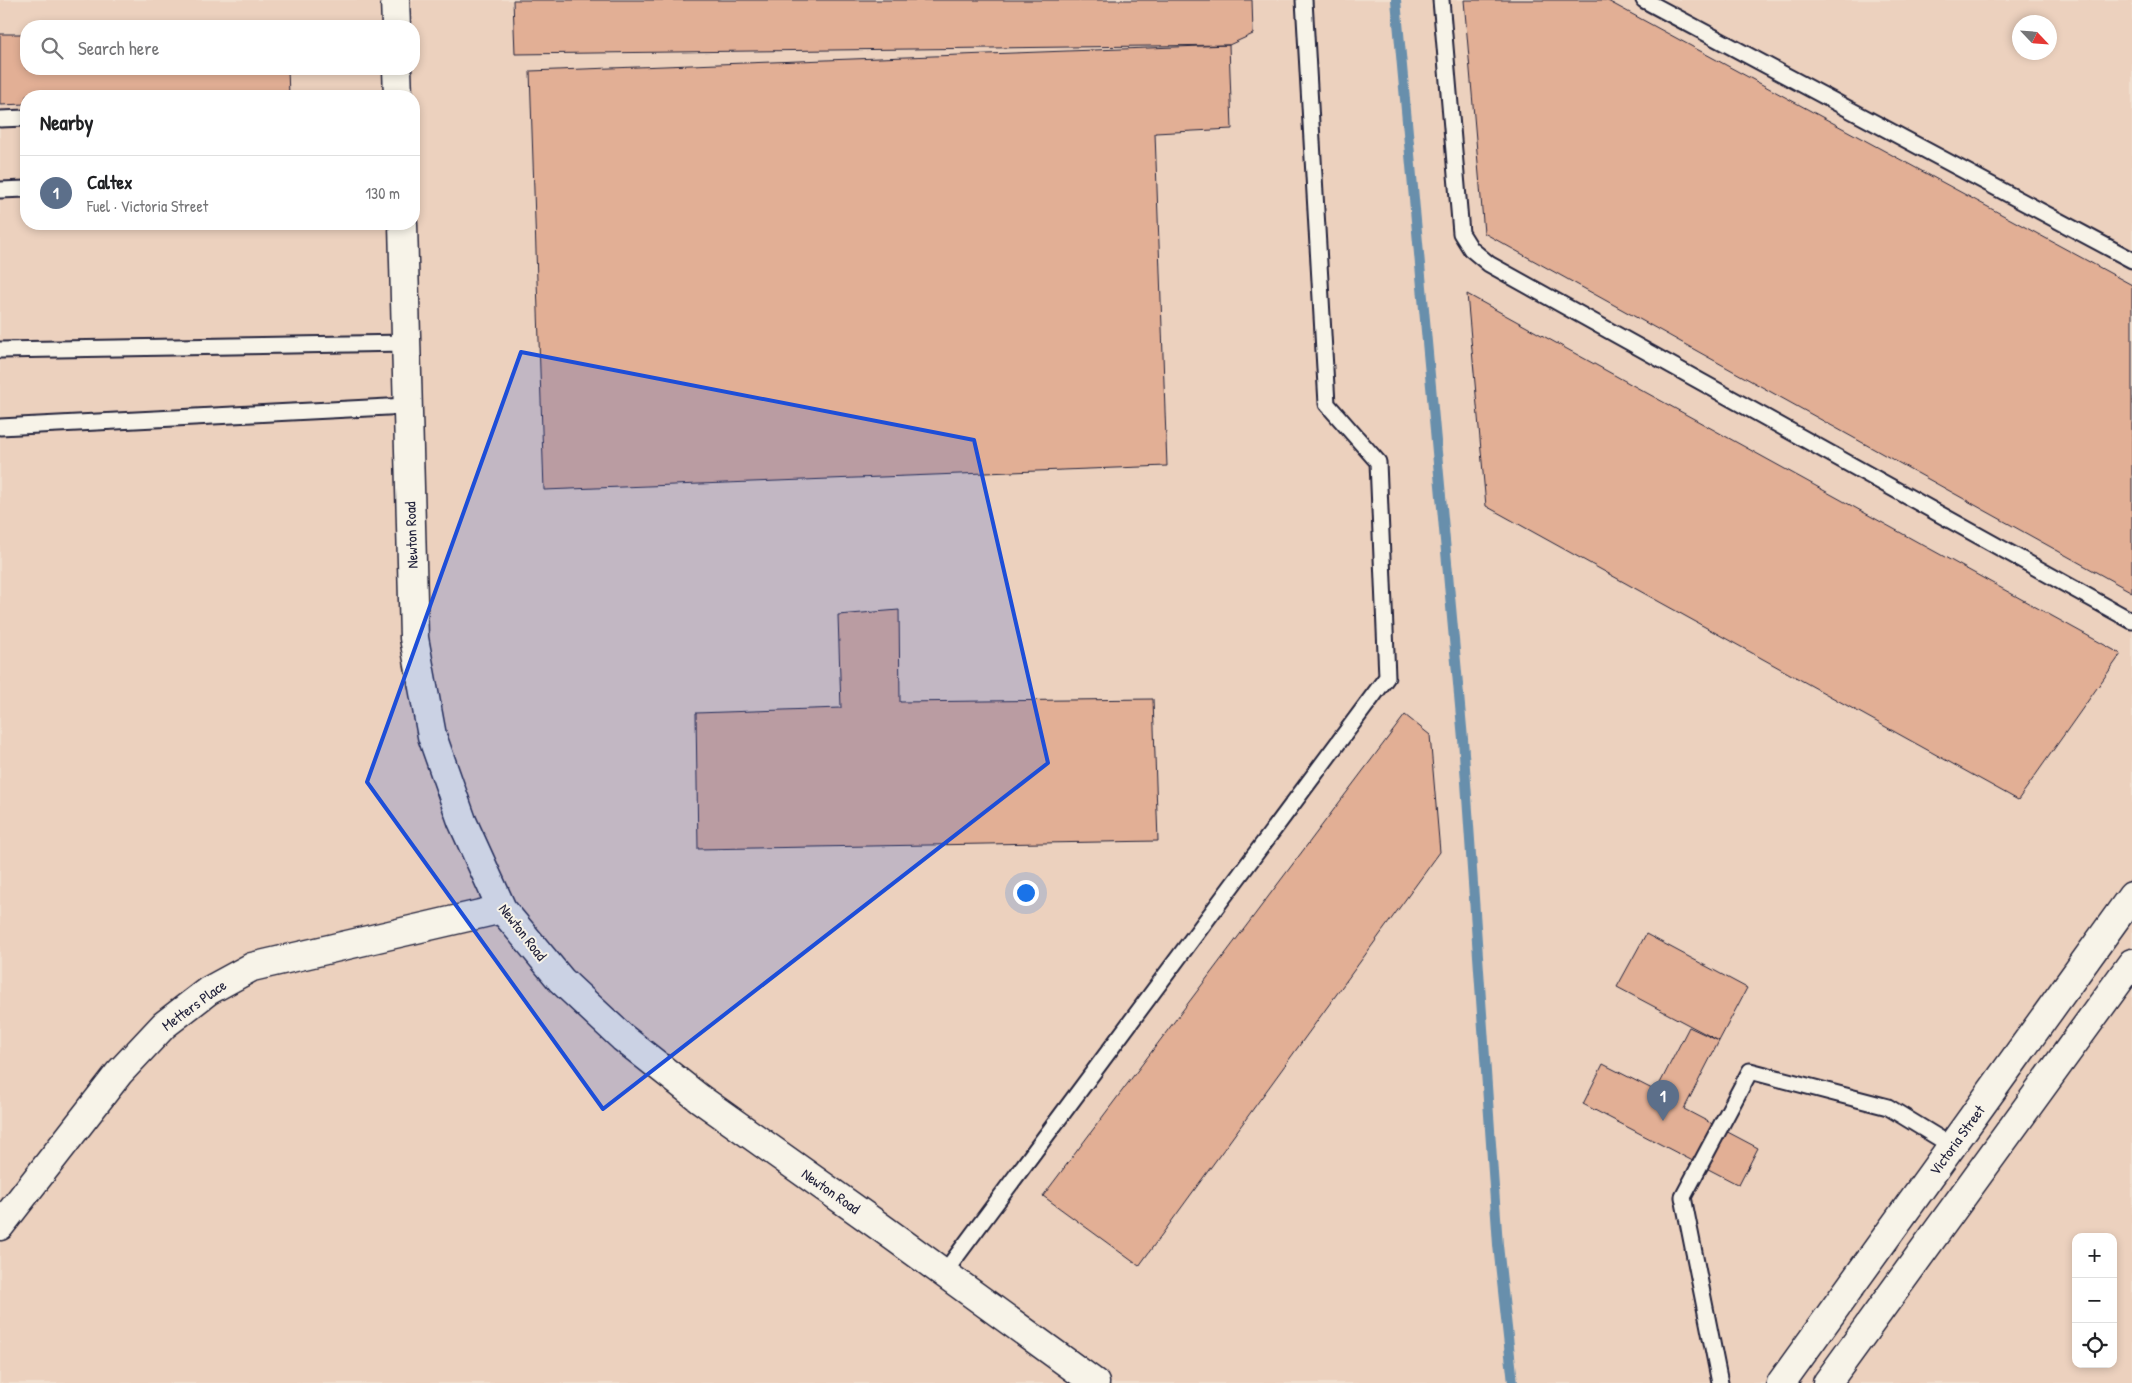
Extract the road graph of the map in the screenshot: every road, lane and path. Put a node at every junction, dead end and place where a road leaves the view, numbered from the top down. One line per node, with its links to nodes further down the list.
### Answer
1 (395, 0): 5 (street)
2 (1304, 0): 24 (lane)
3 (1442, 0): 18 (lane)
4 (1644, 0): 13 (lane)
5 (396, 20)
6 (397, 75): 7 (street)
7 (398, 90)
8 (20, 118): 9 (lane)
9 (0, 119)
10 (20, 189): 11 (lane)
11 (0, 190)
12 (402, 230): 14 (street, Newton Road)
13 (2132, 260)
14 (406, 343): 15 (lane); 16 (street, Newton Road)
15 (0, 350)
16 (407, 406): 17 (lane); 20 (street, Newton Road)
17 (0, 427)
18 (2132, 620)
19 (2132, 896): 22 (street, Victoria Street)
20 (502, 909): 23 (street, Metters Place); 24 (street, Newton Road)
21 (2132, 962): 28 (street)
22 (1952, 1146): 26 (lane); 27 (street, Victoria Street)
23 (0, 1226)
24 (944, 1273): 25 (street, Newton Road)
25 (1095, 1383)
26 (1720, 1383)
27 (1781, 1383)
28 (1827, 1383)

